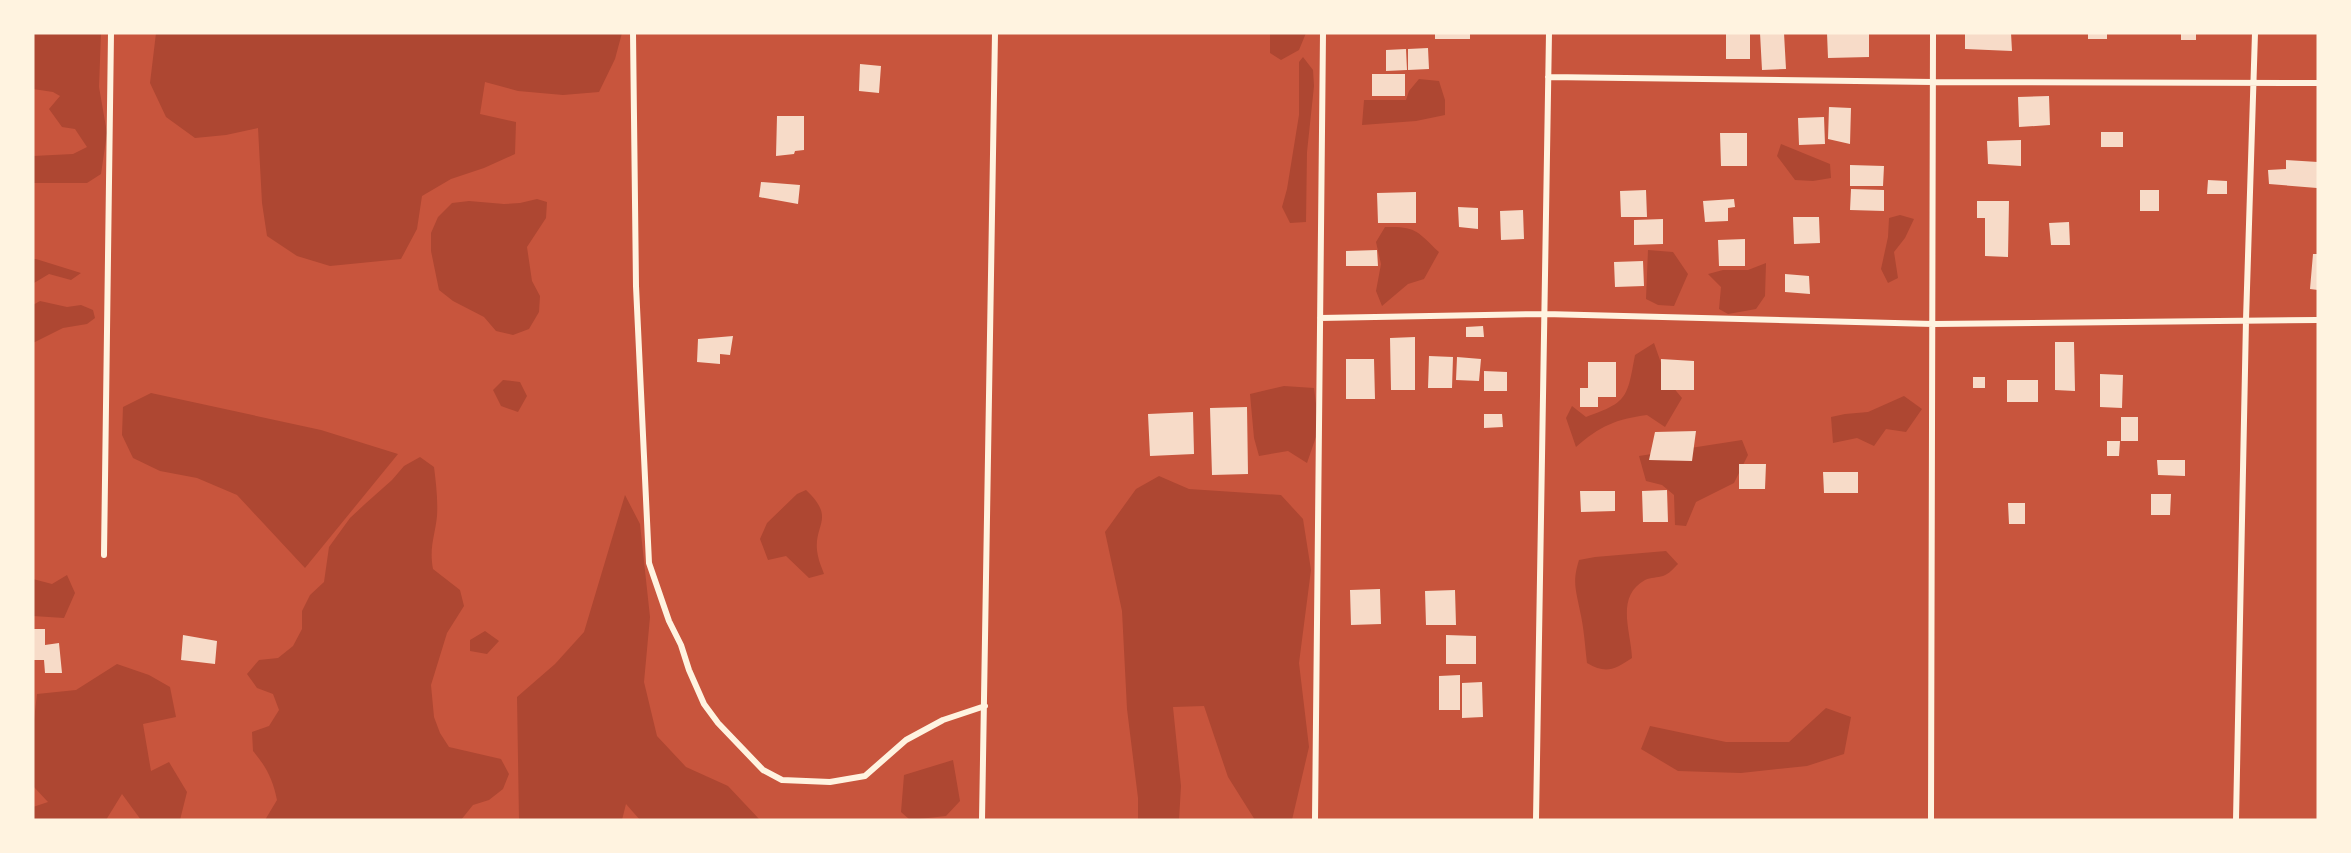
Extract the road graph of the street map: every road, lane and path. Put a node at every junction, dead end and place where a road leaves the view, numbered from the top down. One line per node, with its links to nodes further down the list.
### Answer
1 (111, 33): 17 (street)
2 (633, 33): 18 (street)
3 (995, 33): 18 (street)
4 (1323, 33): 13 (street)
5 (1549, 33): 8 (street)
6 (1933, 33): 9 (street)
7 (2255, 33): 10 (street)
8 (1548, 77): 9 (street); 12 (street)
9 (1933, 82): 10 (street); 16 (street)
10 (2254, 82): 11 (street); 14 (street)
11 (2318, 83)
12 (1545, 314): 13 (street); 16 (street); 21 (street)
13 (1320, 318): 20 (street)
14 (2246, 320): 15 (street); 16 (street); 23 (street)
15 (2318, 320)
16 (1934, 324): 22 (street)
17 (104, 555)
18 (985, 706): 19 (street)
19 (982, 820)
20 (1315, 820)
21 (1536, 820)
22 (1931, 820)
23 (2236, 820)

